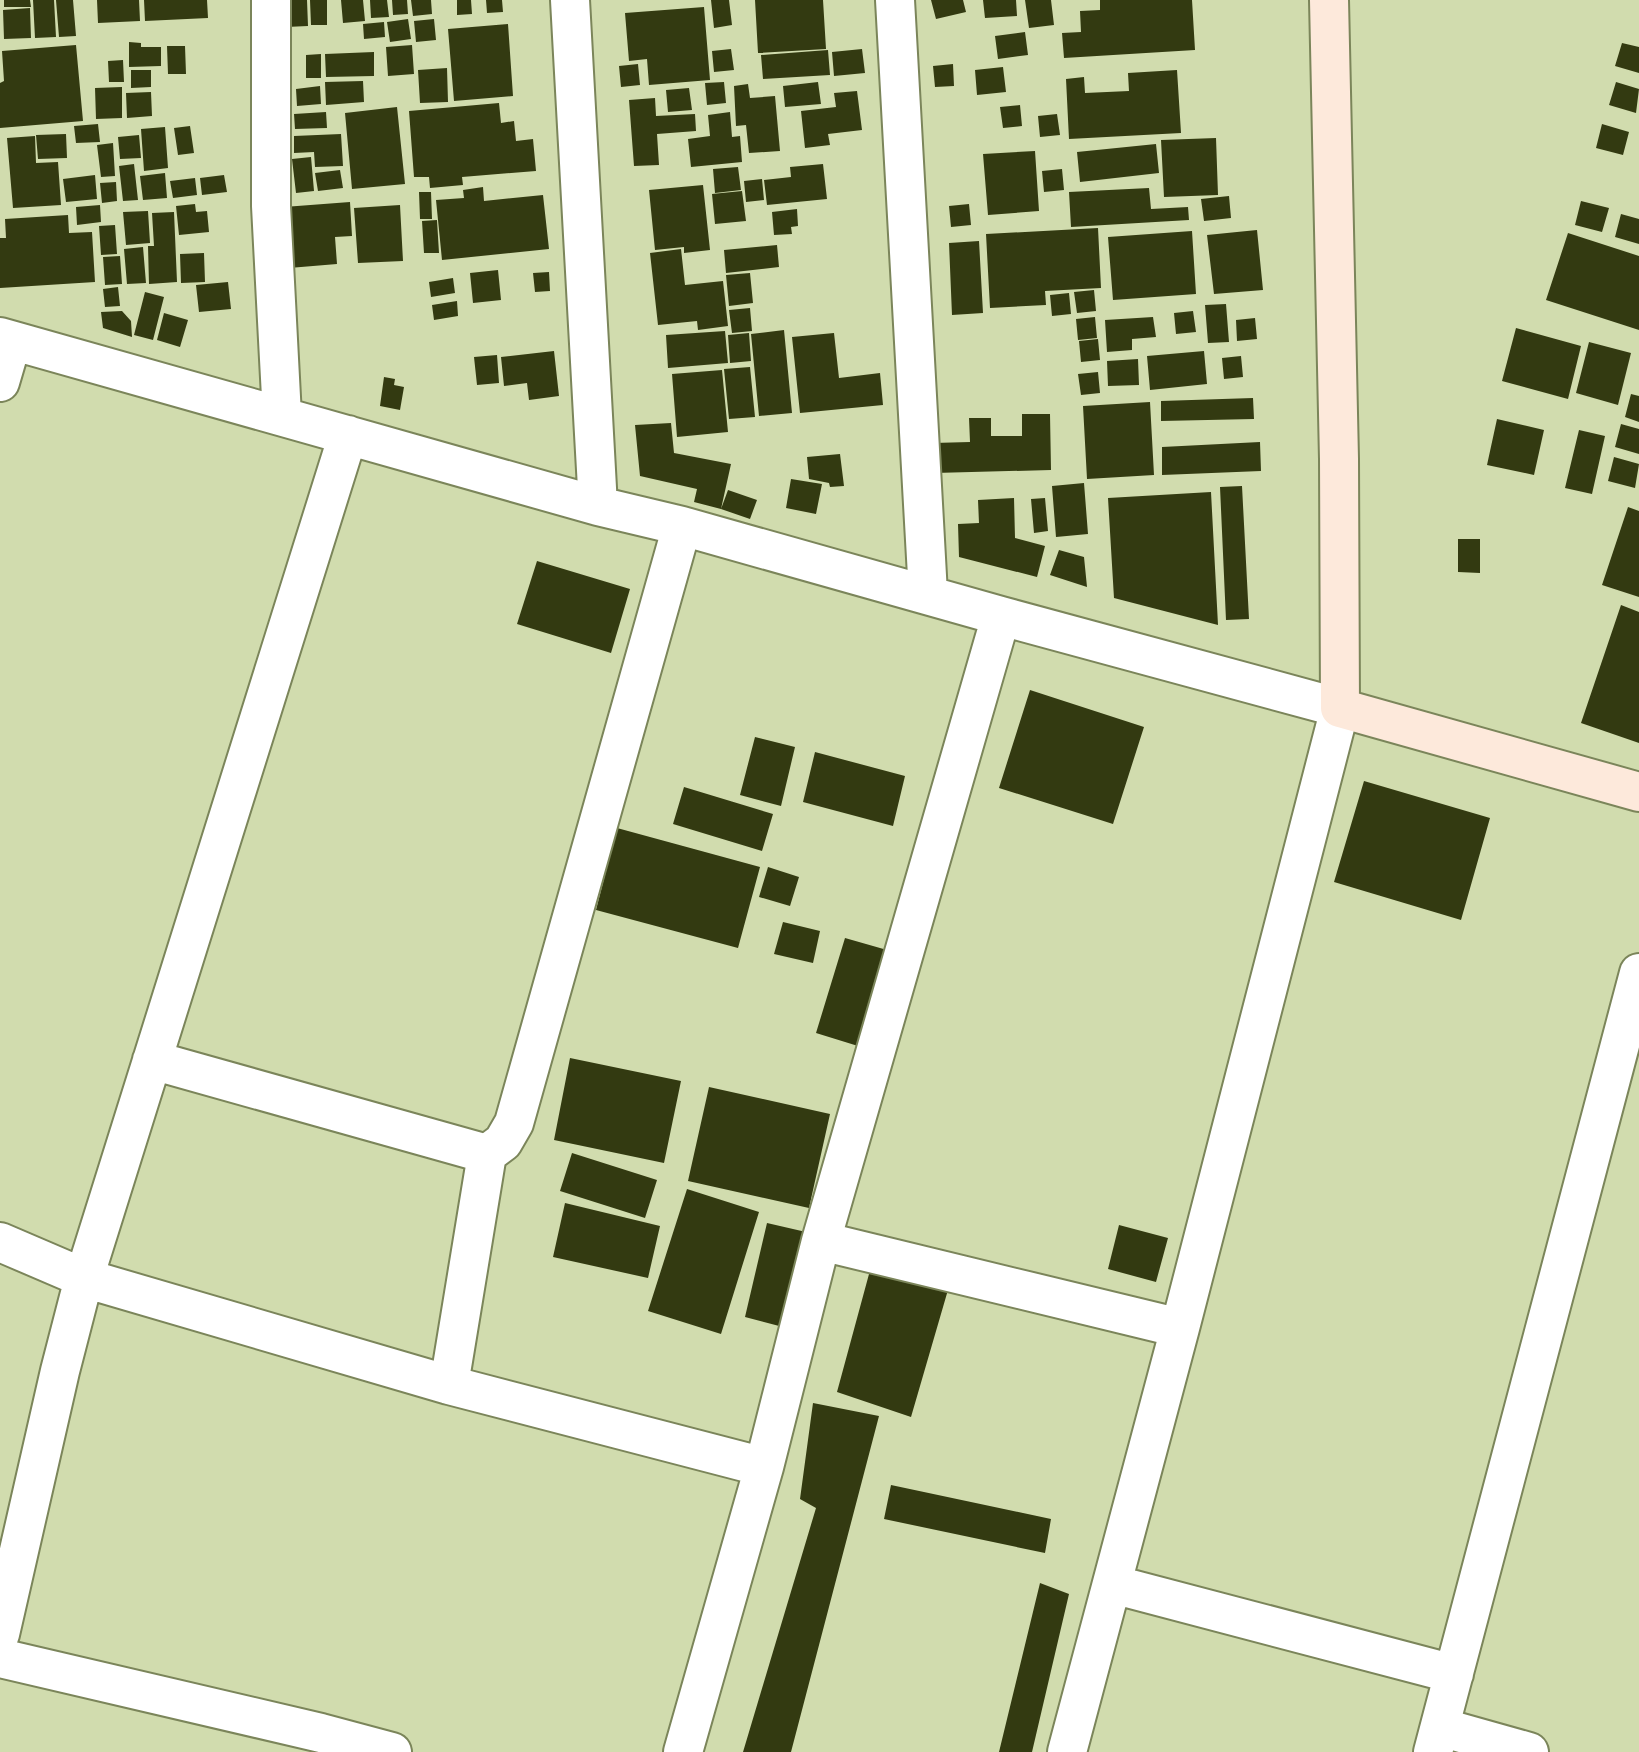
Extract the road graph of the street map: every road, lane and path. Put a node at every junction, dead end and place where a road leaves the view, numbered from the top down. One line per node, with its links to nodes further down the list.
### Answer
1 (271, 0): 7 (street)
2 (570, 0): 9 (street)
3 (895, 0): 11 (street)
4 (1329, 0): 13 (street)
5 (6, 339): 6 (street); 7 (street)
6 (0, 382)
7 (282, 416): 8 (street)
8 (348, 435): 9 (street); 16 (street)
9 (598, 506): 10 (street)
10 (682, 526): 11 (street); 17 (street)
11 (928, 594): 12 (street)
12 (1001, 616): 13 (street); 18 (street)
13 (1340, 708): 14 (street); 21 (street)
14 (1639, 792)
15 (1639, 974): 28 (street)
16 (152, 1060): 17 (street); 20 (street)
17 (487, 1154): 22 (street)
18 (821, 1241): 21 (street); 23 (street)
19 (0, 1242): 20 (street)
20 (84, 1278): 22 (street); 24 (street)
21 (1180, 1328): 25 (street)
22 (449, 1385): 23 (street)
23 (764, 1467): 32 (street)
24 (15, 1500): 26 (street)
25 (1112, 1584): 28 (street); 33 (street)
26 (0, 1634)
27 (0, 1658): 30 (street)
28 (1454, 1674): 29 (street)
29 (1437, 1739): 34 (street)
30 (319, 1743): 31 (street)
31 (392, 1752)
32 (683, 1752)
33 (1067, 1752)
34 (1529, 1752)

